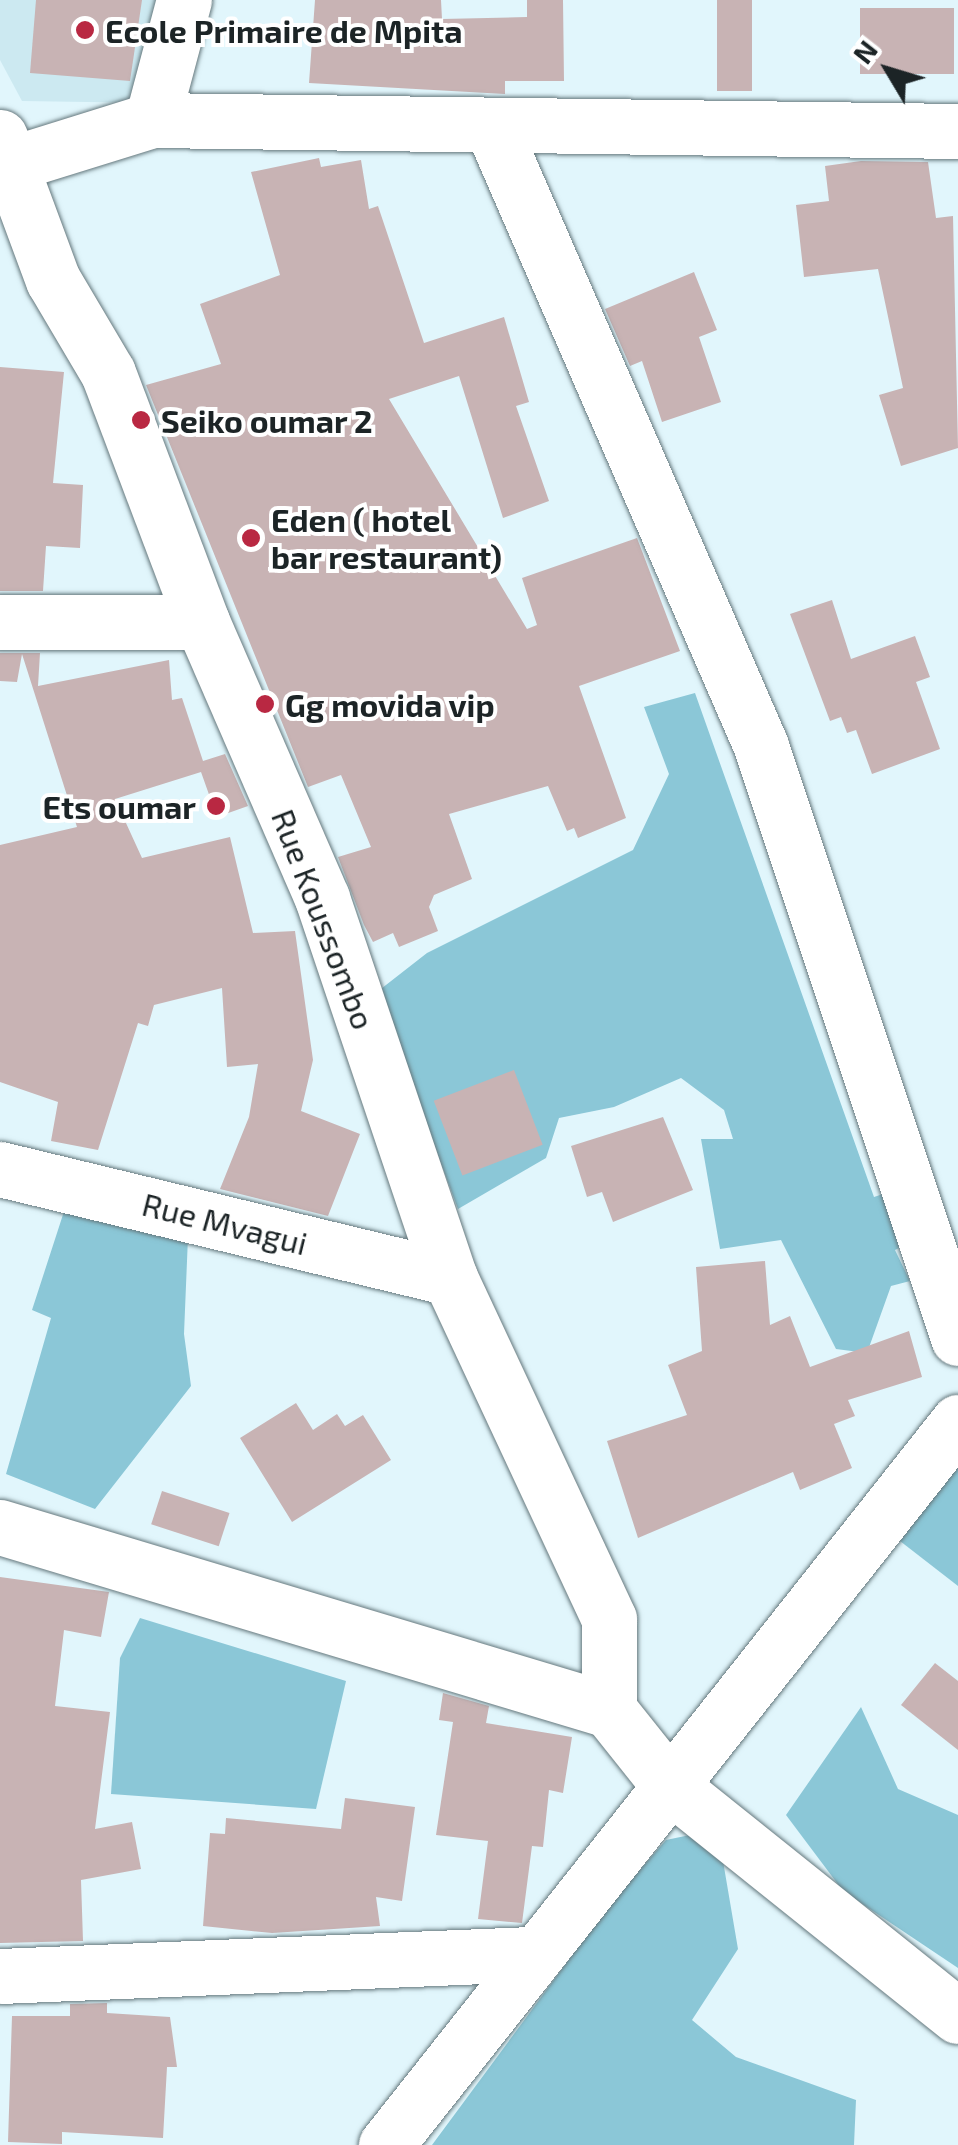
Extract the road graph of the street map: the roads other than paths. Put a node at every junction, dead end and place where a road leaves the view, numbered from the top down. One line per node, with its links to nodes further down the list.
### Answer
1 (184, 0): 2 (street)
2 (152, 120): 3 (street); 5 (street)
3 (492, 127): 4 (street); 10 (street)
4 (958, 131)
5 (7, 150): 7 (street, Rue Koussombo)
6 (0, 622): 7 (street)
7 (202, 622): 9 (street, Rue Koussombo)
8 (0, 1169): 9 (street, Rue Mvagui)
9 (450, 1278): 13 (street, Rue Koussombo)
10 (958, 1338)
11 (958, 1422): 14 (street)
12 (0, 1528): 13 (street)
13 (609, 1710): 14 (street)
14 (668, 1784): 15 (street); 17 (street)
15 (530, 1954): 16 (street); 18 (street)
16 (0, 1976)
17 (958, 2016)
18 (386, 2145)

